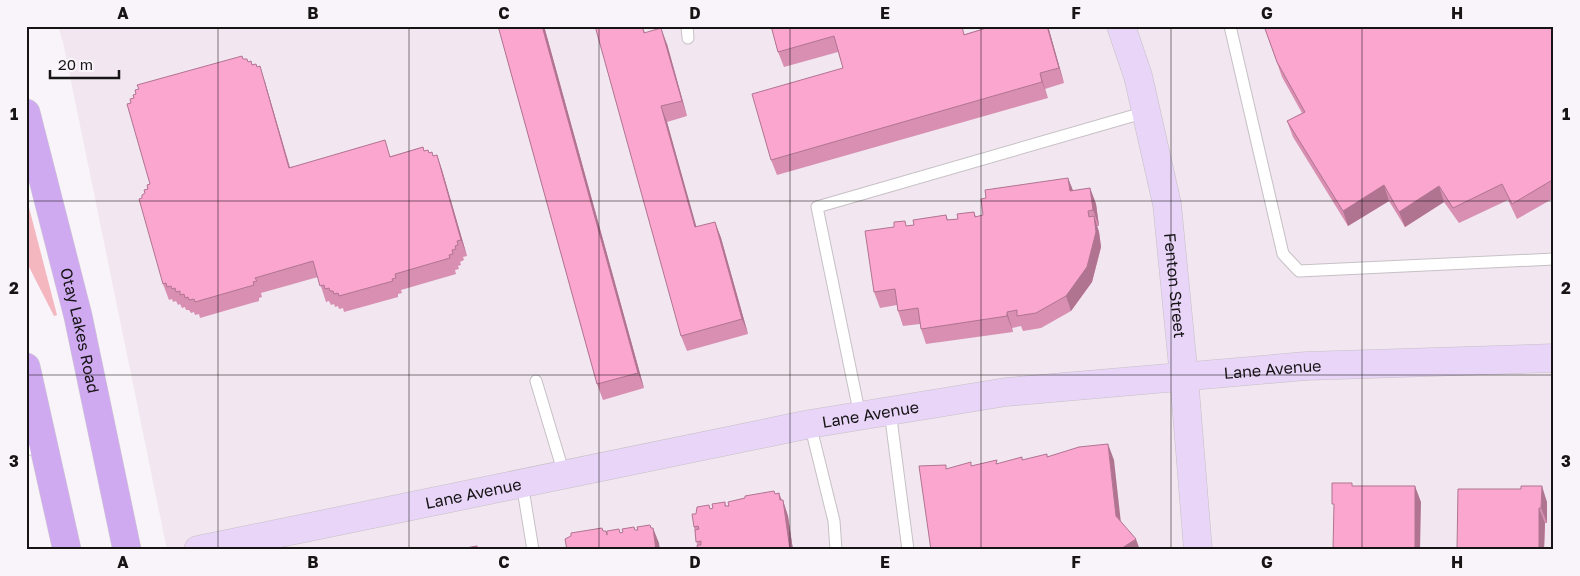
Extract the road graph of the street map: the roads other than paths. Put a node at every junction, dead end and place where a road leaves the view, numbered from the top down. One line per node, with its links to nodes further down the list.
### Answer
1 (1121, 26): 3 (main road, Fenton Street)
2 (1230, 26): 5 (lane)
3 (1146, 112): 8 (main road, Fenton Street); 11 (lane)
4 (26, 113): 17 (main road, Otay Lakes Road)
5 (1554, 259)
6 (1554, 358): 8 (main road, Lane Avenue)
7 (26, 367): 13 (main road)
8 (1184, 377): 10 (main road, Lane Avenue); 22 (main road, Fenton Street)
9 (536, 381): 14 (lane)
10 (890, 411): 11 (main road, Lane Avenue); 21 (lane)
11 (860, 416): 12 (main road, Lane Avenue)
12 (810, 424): 14 (main road, Lane Avenue); 20 (lane)
13 (35, 448): 16 (main road)
14 (564, 474): 15 (main road, Lane Avenue)
15 (522, 483): 18 (main road, Lane Avenue); 19 (lane)
16 (67, 550)
17 (127, 550)
18 (198, 550)
19 (533, 550)
20 (836, 550)
21 (908, 550)
22 (1198, 550)

